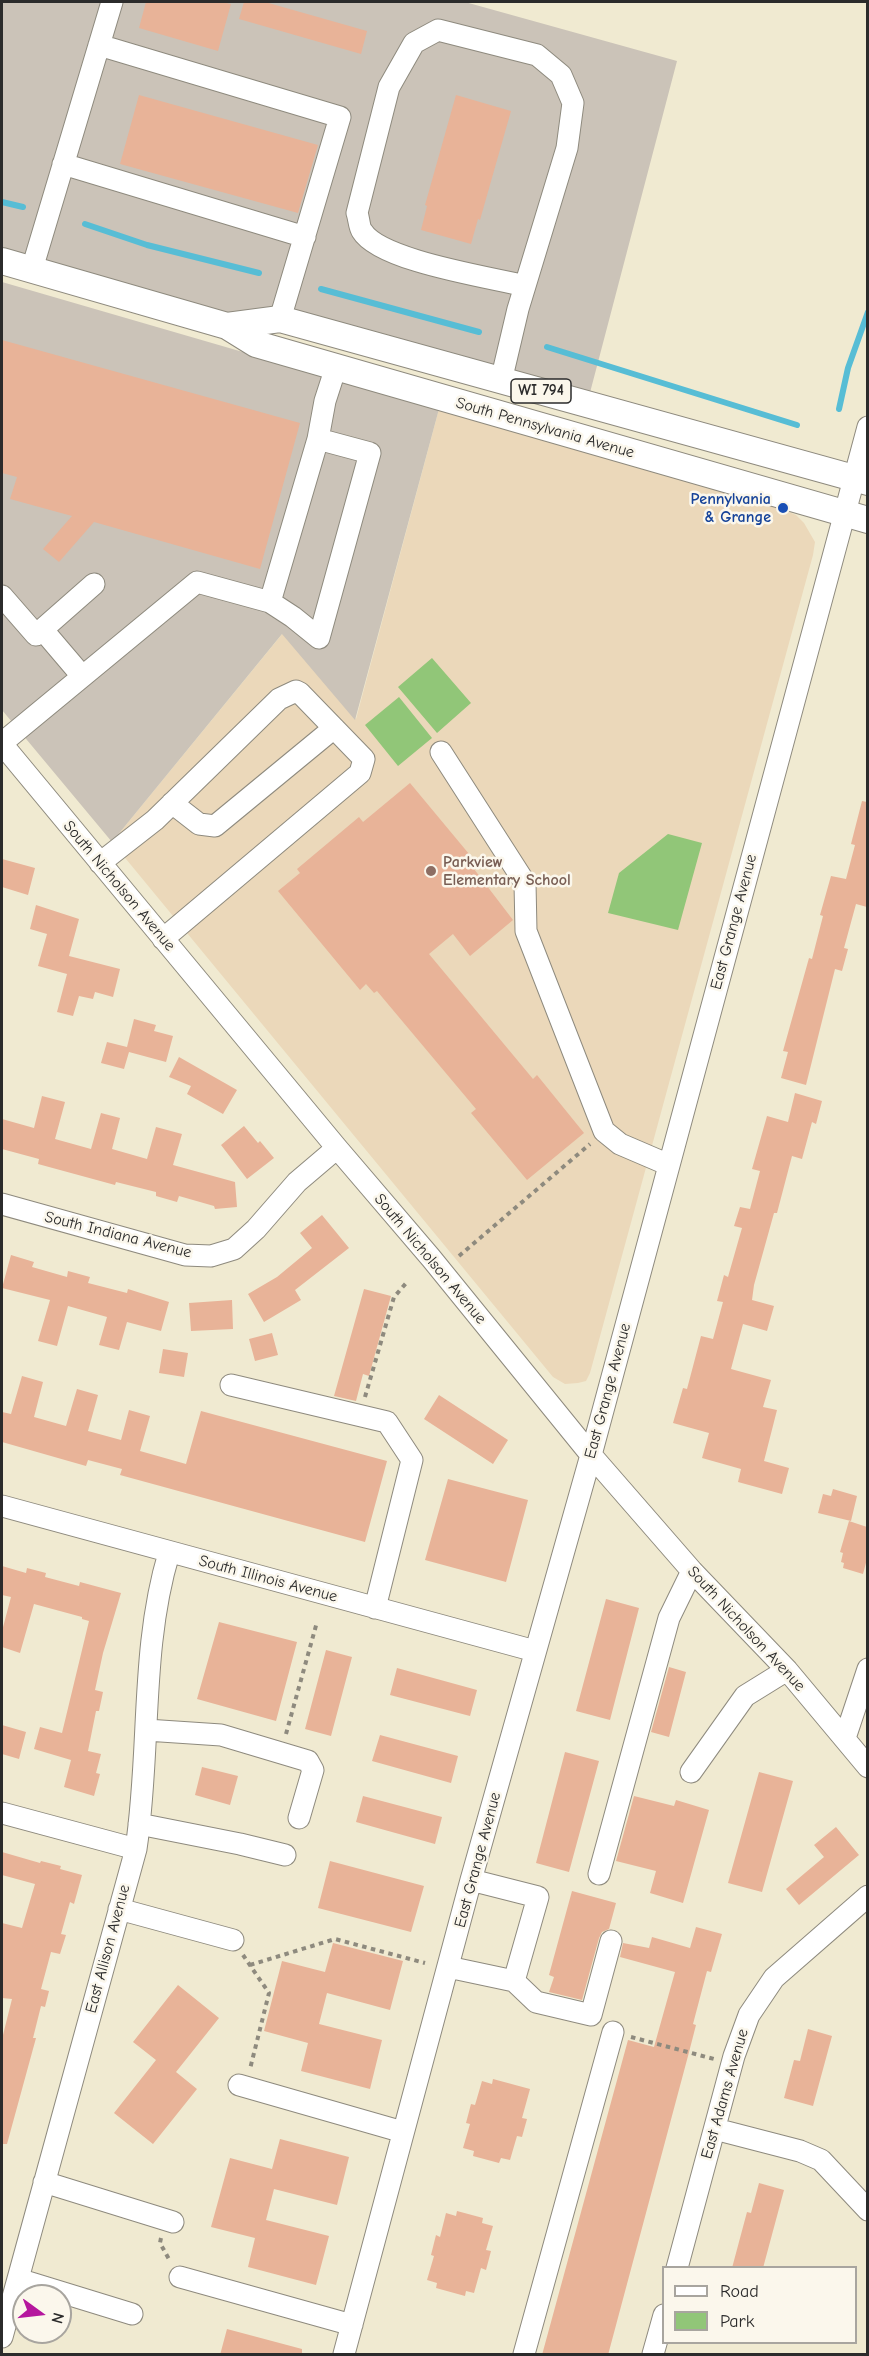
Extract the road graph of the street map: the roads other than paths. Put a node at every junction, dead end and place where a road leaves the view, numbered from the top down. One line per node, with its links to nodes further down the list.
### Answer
1 (112, 2): 2 (street)
2 (99, 45): 3 (street); 4 (street)
3 (63, 164): 4 (street); 6 (street)
4 (305, 237): 8 (street)
5 (2, 261): 6 (main road, South Pennsylvania Avenue / WI 794)
6 (32, 269): 9 (main road, South Pennsylvania Avenue / WI 794)
7 (525, 286): 7 (street); 11 (street)
8 (280, 319): 9 (main road, South Pennsylvania Avenue / WI 794); 11 (main road, South Pennsylvania Avenue / WI 794)
9 (227, 326): 10 (main road, South Pennsylvania Avenue / WI 794)
10 (336, 367): 13 (street); 15 (main road, South Pennsylvania Avenue / WI 794)
11 (501, 381): 14 (main road, South Pennsylvania Avenue / WI 794)
12 (867, 427): 14 (street, East Grange Avenue)
13 (318, 439): 18 (street); 18 (street)
14 (860, 480): 15 (street, East Grange Avenue)
15 (856, 517): 28 (street, East Grange Avenue)
16 (94, 584): 19 (street)
17 (2, 596): 19 (street)
18 (270, 602): 20 (street)
19 (42, 629): 20 (street)
20 (82, 676): 22 (street)
21 (334, 728): 24 (street); 24 (street); 26 (street)
22 (2, 743): 25 (street, South Nicholson Avenue)
23 (441, 752): 28 (street)
24 (172, 803): 25 (street)
25 (100, 864): 26 (street, South Nicholson Avenue)
26 (163, 939): 27 (street, South Nicholson Avenue)
27 (337, 1148): 29 (street, South Indiana Avenue); 31 (street, South Nicholson Avenue)
28 (669, 1165): 31 (street, East Grange Avenue)
29 (2, 1204)
30 (231, 1385): 35 (street)
31 (591, 1455): 34 (street, South Nicholson Avenue); 36 (street, East Grange Avenue)
32 (2, 1506): 33 (street, South Illinois Avenue)
33 (169, 1553): 35 (street, South Illinois Avenue); 39 (street, East Allison Avenue)
34 (692, 1571): 38 (street, South Nicholson Avenue); 48 (street)
35 (375, 1608): 36 (street, South Illinois Avenue)
36 (535, 1651): 49 (street, East Grange Avenue)
37 (867, 1669): 40 (street)
38 (787, 1670): 40 (street, South Nicholson Avenue); 42 (street)
39 (146, 1730): 44 (street); 45 (street, East Allison Avenue)
40 (845, 1738): 41 (street, South Nicholson Avenue)
41 (867, 1767)
42 (691, 1772)
43 (2, 1813): 46 (street)
44 (299, 1818)
45 (140, 1824): 46 (street, East Allison Avenue); 47 (street)
46 (136, 1849): 51 (street, East Allison Avenue)
47 (285, 1855)
48 (599, 1874)
49 (471, 1881): 54 (street, East Grange Avenue); 55 (street)
50 (867, 1896): 58 (street, East Adams Avenue)
51 (119, 1909): 52 (street); 60 (street, East Allison Avenue)
52 (233, 1940)
53 (611, 1941): 55 (street)
54 (448, 1966): 55 (street); 59 (street, East Grange Avenue)
55 (514, 1981)
56 (613, 2032): 71 (street)
57 (242, 2086): 59 (street)
58 (714, 2129): 61 (street); 63 (street, East Adams Avenue)
59 (403, 2132): 68 (street, East Grange Avenue)
60 (44, 2182): 62 (street); 65 (street, East Allison Avenue)
61 (867, 2210)
62 (169, 2221)
63 (677, 2266)
64 (180, 2277): 68 (street)
65 (18, 2279): 66 (street); 69 (street, East Allison Avenue)
66 (132, 2314)
67 (662, 2319): 72 (street)
68 (352, 2325): 70 (street, East Grange Avenue)
69 (2, 2337)
70 (344, 2355)
71 (524, 2355)
72 (653, 2355)

